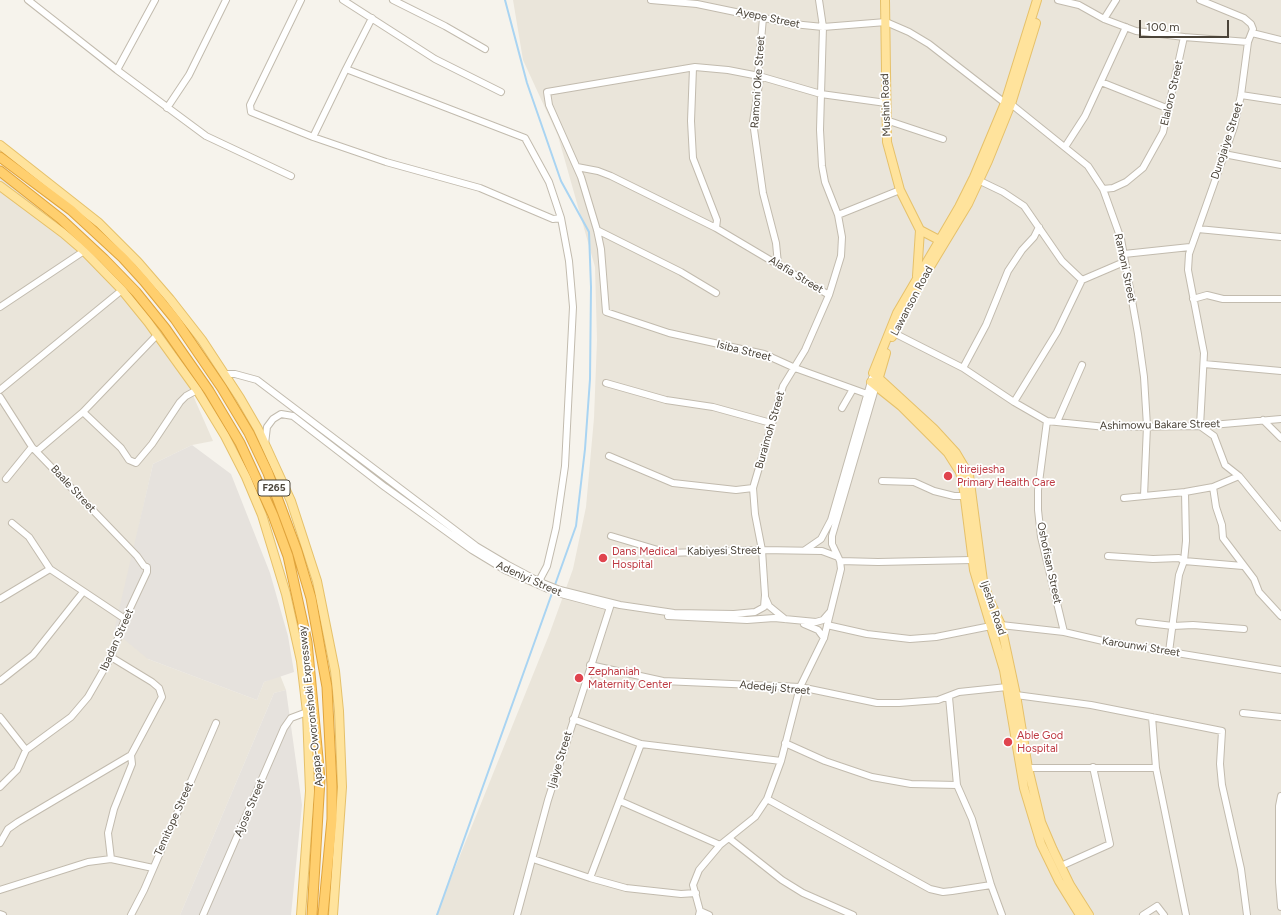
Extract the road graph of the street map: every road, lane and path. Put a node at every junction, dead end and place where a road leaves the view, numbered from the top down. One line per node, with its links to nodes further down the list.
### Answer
1 (28, 0): 28 (street)
2 (155, 0): 28 (street)
3 (226, 0): 37 (street)
4 (301, 0): 40 (street)
5 (343, 0): 15 (street)
6 (393, 0): 25 (street)
7 (651, 0): 16 (street, Ayepe Street)
8 (819, 0): 19 (street, Alafia Street)
9 (886, 0): 18 (main road, Mushin Road)
10 (1037, 0): 36 (main road, Lawanson Road)
11 (1042, 0): 36 (main road, Lawanson Road)
12 (1058, 0): 17 (street)
13 (1116, 0): 17 (street)
14 (1200, 0): 21 (street)
15 (372, 18): 27 (street); 31 (street)
16 (763, 18): 19 (street, Ayepe Street); 29 (street, Ramoni Oke Street)
17 (1104, 19): 20 (street)
18 (886, 22): 19 (street, Ayepe Street); 35 (main road, Mushin Road); 36 (street, Ramoni Street)
19 (823, 27): 32 (street, Alafia Street)
20 (1126, 27): 22 (street); 30 (street)
21 (1252, 33): 23 (street); 24 (street, Durojaiye Street)
22 (1184, 37): 24 (street); 38 (street, Elaloro Street)
23 (1281, 40)
24 (1248, 42): 33 (street, Durojaiye Street)
25 (485, 49)
26 (693, 68): 29 (street); 47 (street); 57 (street)
27 (346, 69): 40 (street); 55 (street)
28 (117, 70): 37 (street)
29 (759, 76): 32 (street); 67 (street, Ramoni Oke Street)
30 (1101, 82): 38 (street); 43 (street)
31 (501, 92)
32 (821, 94): 35 (street); 54 (street, Alafia Street)
33 (1242, 95): 34 (street); 44 (street, Durojaiye Street)
34 (1281, 101)
35 (886, 103): 39 (main road, Mushin Road)
36 (1008, 104): 43 (street, Ramoni Street); 50 (main road, Lawanson Road); 62 (main road, Lawanson Road)
37 (167, 108): 49 (street)
38 (1169, 109): 52 (street, Elaloro Street)
39 (886, 120): 41 (street); 53 (main road, Mushin Road)
40 (313, 137): 55 (street)
41 (943, 140)
42 (0, 145): 83 (main road, Apapa-Oworonshoki Expressway)
43 (1065, 147): 52 (street, Ramoni Street)
44 (1224, 154): 46 (street); 60 (street, Durojaiye Street)
45 (0, 157): 194 (highway, Apapa-Oworonshoki Expressway / F265)
46 (1281, 165)
47 (577, 167): 57 (street, Alafia Street); 58 (street)
48 (0, 171): 193 (highway, Apapa-Oworonshoki Expressway / F265)
49 (291, 176)
50 (978, 180): 56 (street); 76 (main road, Lawanson Road)
51 (0, 186): 64 (main road, Apapa-Oworonshoki Expressway)
52 (1103, 189): 65 (street, Ramoni Street)
53 (900, 190): 54 (street); 59 (main road, Mushin Road)
54 (838, 215): 72 (street, Alafia Street)
55 (561, 218): 128 (street)
56 (1039, 227): 69 (street); 81 (street)
57 (716, 228): 67 (street, Alafia Street)
58 (597, 230): 71 (street); 80 (street, Isiba Street)
59 (920, 230): 62 (main road); 68 (main road)
60 (1198, 230): 61 (street); 63 (street, Durojaiye Street)
61 (1281, 237)
62 (939, 240): 68 (main road, Lawanson Road)
63 (1190, 247): 65 (street); 73 (street)
64 (84, 251): 70 (main road, Apapa-Oworonshoki Expressway); 75 (street)
65 (1124, 254): 66 (street, Ramoni Street)
66 (1124, 262): 69 (street); 100 (street, Ramoni Street)
67 (778, 264): 72 (street, Alafia Street)
68 (918, 276): 84 (main road, Lawanson Road)
69 (1082, 280): 92 (street)
70 (122, 290): 77 (main road, Apapa-Oworonshoki Expressway); 88 (street)
71 (716, 292)
72 (829, 295): 80 (street, Buraimoh Street)
73 (1193, 299): 74 (street); 78 (street)
74 (1281, 299)
75 (0, 307)
76 (894, 333): 81 (street, Ashimowu Bakare Street); 84 (main road, Lawanson Road)
77 (157, 335): 89 (main road, Apapa-Oworonshoki Expressway); 94 (street)
78 (1204, 364): 82 (street); 101 (street)
79 (1082, 365): 98 (street)
80 (795, 368): 87 (street, Isiba Street); 99 (street, Buraimoh Street)
81 (963, 368): 92 (street, Ashimowu Bakare Street)
82 (1281, 370)
83 (224, 374): 104 (main road, Apapa-Oworonshoki Expressway); 128 (street, Adeniyi Street)
84 (876, 375): 86 (street, Lawanson Road); 102 (main road, Ijesha Road)
85 (606, 383): 99 (street)
86 (873, 384): 90 (street); 102 (main road, Ijesha Road); 122 (street, Lawanson Road)
87 (852, 389): 90 (street, Isiba Street); 93 (street)
88 (0, 390)
89 (197, 390): 94 (street); 156 (main road, Apapa-Oworonshoki Expressway)
90 (867, 394): 120 (street)
91 (0, 397): 105 (street, Baale Street)
92 (1014, 402): 97 (street, Ashimowu Bakare Street)
93 (842, 408)
94 (83, 412): 105 (street)
95 (1281, 419): 96 (street, Ashimowu Bakare Street)
96 (1263, 420): 101 (street, Ashimowu Bakare Street); 103 (street)
97 (1047, 421): 98 (street, Ashimowu Bakare Street); 145 (street, Oshofisan Street)
98 (1057, 422): 100 (street, Ashimowu Bakare Street)
99 (772, 423): 111 (street, Buraimoh Street)
100 (1147, 426): 101 (street, Ashimowu Bakare Street); 114 (street, Ramoni Street)
101 (1200, 426): 107 (street)
102 (932, 431): 113 (main road, Ijesha Road); 141 (main road, Ijesha Road)
103 (1281, 438)
104 (265, 444): 128 (street, Adeniyi Street); 195 (main road, Apapa-Oworonshoki Expressway)
105 (35, 449): 108 (street); 127 (street, Baale Street)
106 (609, 456): 111 (street)
107 (1239, 476): 110 (street); 117 (street)
108 (6, 479)
109 (882, 481): 113 (street)
110 (1214, 487): 112 (street); 125 (street)
111 (752, 488): 119 (street, Buraimoh Street)
112 (1185, 492): 114 (street); 124 (street)
113 (965, 496): 123 (main road, Ijesha Road)
114 (1144, 496): 115 (street)
115 (1124, 498)
116 (12, 523): 126 (street)
117 (1281, 527)
118 (611, 536): 119 (street, Kabiyesi Street)
119 (762, 550): 120 (street, Kabiyesi Street); 130 (street)
120 (803, 552): 122 (street, Kabiyesi Street)
121 (1108, 556): 124 (street)
122 (839, 559): 123 (street, Kabiyesi Street); 134 (street, Lawanson Road)
123 (972, 560): 142 (main road, Ijesha Road)
124 (1184, 561): 125 (street); 143 (street)
125 (1243, 566): 135 (street)
126 (50, 569): 129 (street); 132 (street)
127 (144, 577): 136 (street, Ibadan Street)
128 (540, 583): 131 (street, Adeniyi Street)
129 (83, 592): 136 (street); 151 (street)
130 (765, 595): 131 (street, Adeniyi Street); 137 (street)
131 (575, 596): 133 (street, Adeniyi Street)
132 (0, 599)
133 (610, 607): 137 (street, Adeniyi Street); 149 (street, Ijaiye Street)
134 (830, 612): 138 (street, Adeniyi Street); 140 (street, Lawanson Road)
135 (1281, 616)
136 (125, 619): 148 (street, Ibadan Street)
137 (786, 620): 138 (street, Adeniyi Street)
138 (796, 621): 146 (street)
139 (1139, 622): 143 (street)
140 (827, 625): 142 (street); 146 (street, Lawanson Road)
141 (1001, 625): 145 (street, Karounwi Street); 154 (main road, Ijesha Road)
142 (991, 626): 153 (main road, Ijesha Road)
143 (1173, 626): 144 (street); 147 (street)
144 (1244, 629)
145 (1064, 632): 147 (street, Karounwi Street)
146 (824, 638): 152 (street, Lawanson Road)
147 (1170, 652): 150 (street, Karounwi Street)
148 (111, 657): 165 (street, Ibadan Street); 166 (street)
149 (590, 665): 152 (street, Adedeji Street); 161 (street, Ijaiye Street)
150 (1281, 670)
151 (0, 682)
152 (800, 687): 155 (street, Adedeji Street); 163 (street, Lawanson Road)
153 (1007, 687): 155 (street, Adedeji Street); 179 (main road, Ijesha Road)
154 (1016, 695): 159 (street); 168 (main road, Ijesha Road)
155 (949, 697): 171 (street)
156 (307, 712): 191 (street, Ajose Street); 192 (main road, Apapa-Oworonshoki Expressway)
157 (1243, 713): 160 (street)
158 (0, 717): 165 (street)
159 (1152, 717): 170 (street); 205 (street)
160 (1281, 717)
161 (573, 719): 164 (street); 181 (street, Ijaiye Street)
162 (216, 723): 183 (street, Temitope Street)
163 (785, 743): 167 (street, Lawanson Road); 171 (street)
164 (641, 744): 167 (street); 175 (street)
165 (26, 750): 172 (street)
166 (131, 755): 177 (street); 180 (street)
167 (781, 761): 174 (street, Lawanson Road)
168 (1028, 768): 169 (street); 179 (main road, Ijesha Road)
169 (1093, 768): 170 (street); 182 (street)
170 (1156, 768): 204 (street)
171 (957, 785): 185 (street)
172 (0, 787)
173 (1281, 796): 188 (street)
174 (768, 799): 176 (street, Lawanson Road); 185 (street)
175 (620, 801): 178 (street); 184 (street)
176 (730, 839): 178 (street, Lawanson Road); 198 (street)
177 (0, 843)
178 (720, 845): 187 (street, Lawanson Road)
179 (1049, 852): 182 (main road, Ijesha Road); 200 (main road, Ijesha Road)
180 (111, 859): 183 (street); 186 (street)
181 (533, 859): 184 (street); 196 (street, Ijaiye Street)
182 (1061, 866): 201 (main road, Ijesha Road)
183 (153, 868): 190 (street, Temitope Street)
184 (590, 878): 187 (street)
185 (991, 885): 199 (street)
186 (0, 890)
187 (696, 893): 189 (street, Lawanson Road)
188 (1281, 907)
189 (699, 913): 197 (street)
190 (131, 915)
191 (203, 915)
192 (301, 915)
193 (312, 915)
194 (323, 915)
195 (333, 915)
196 (517, 915)
197 (709, 915)
198 (853, 915)
199 (1002, 915)
200 (1080, 915)
201 (1089, 915)
202 (1143, 915): 203 (street)
203 (1164, 915)
204 (1186, 915)
205 (1248, 915)

